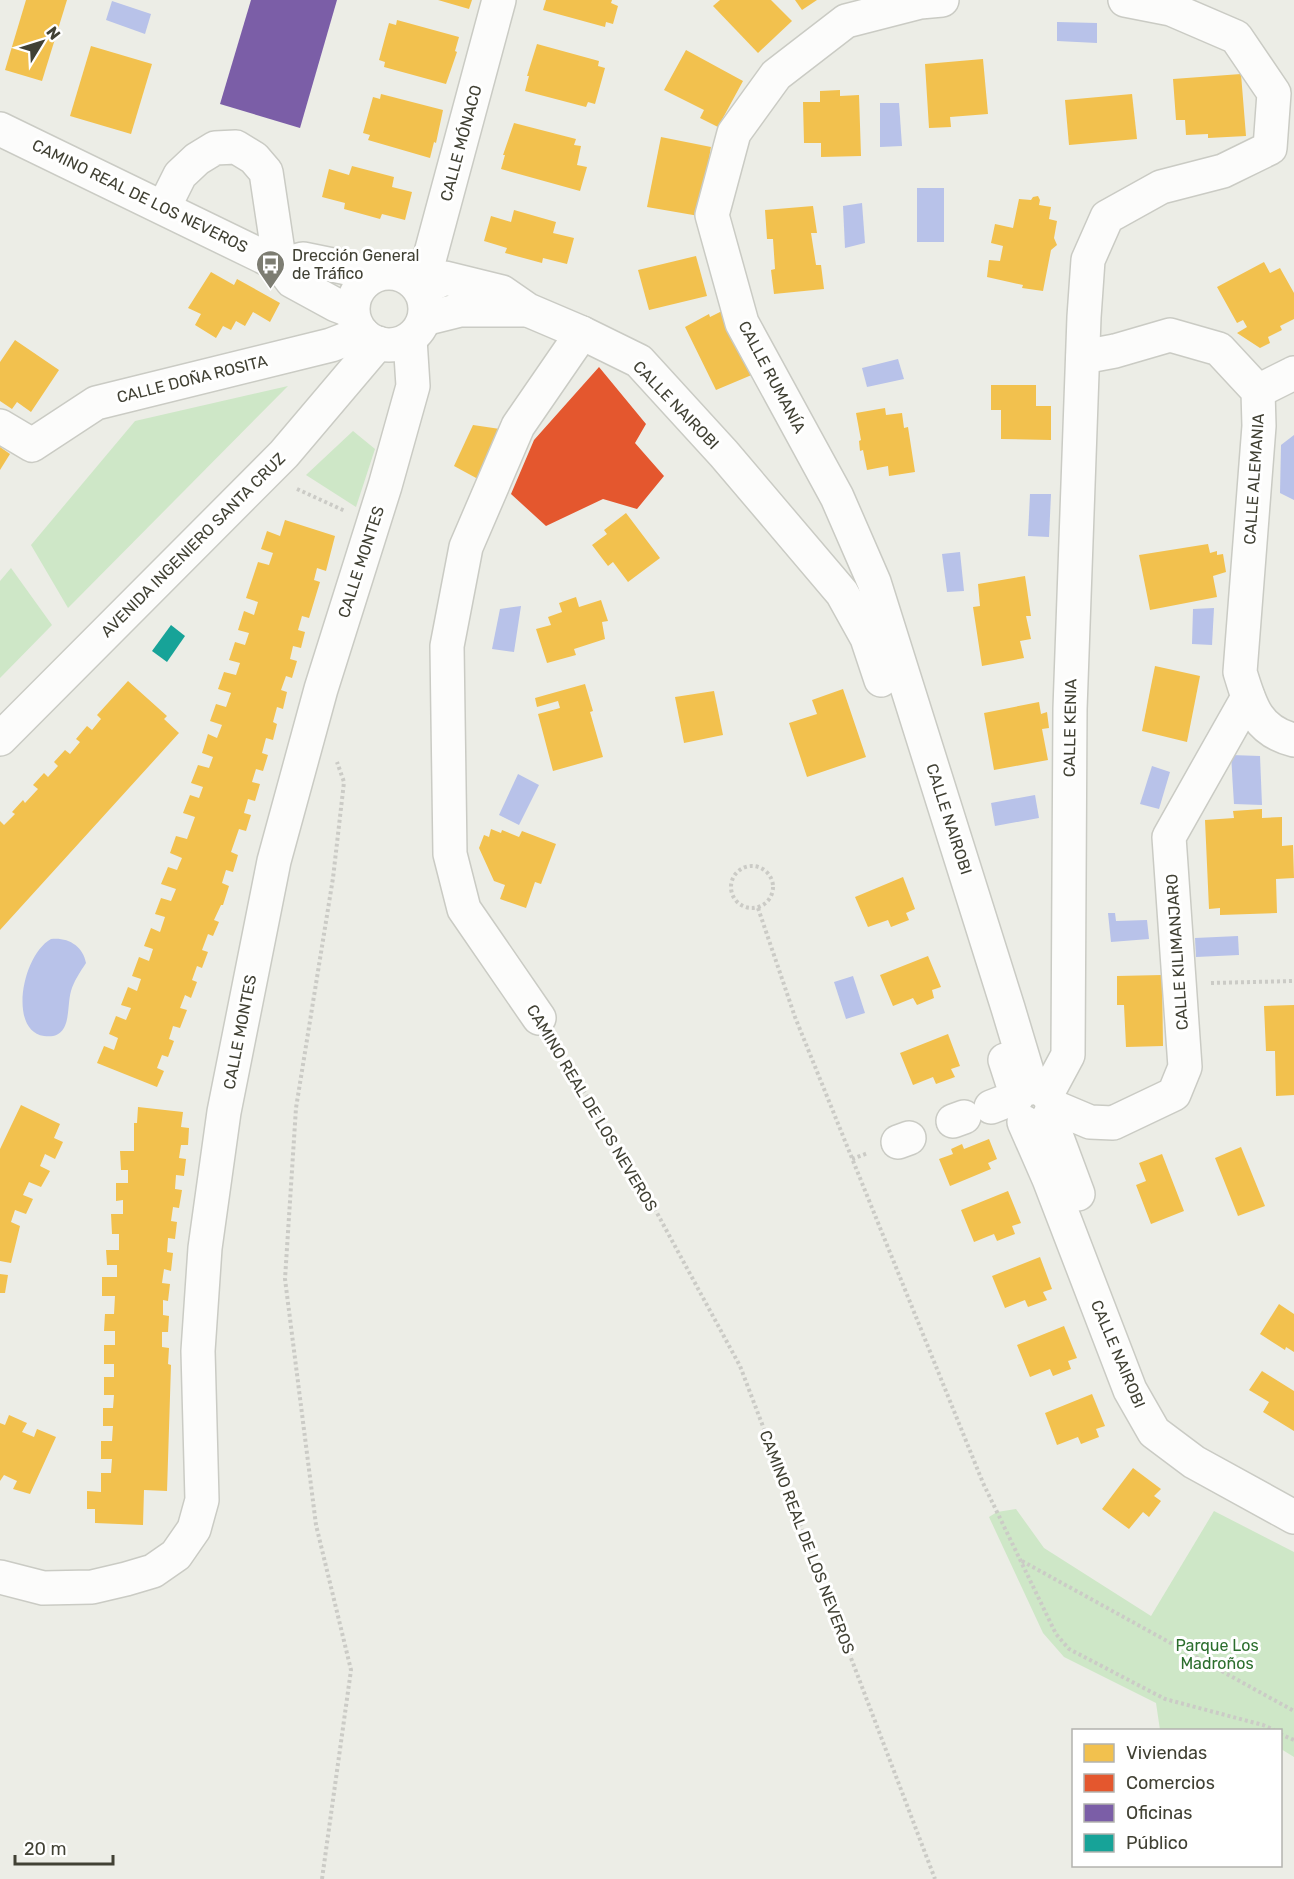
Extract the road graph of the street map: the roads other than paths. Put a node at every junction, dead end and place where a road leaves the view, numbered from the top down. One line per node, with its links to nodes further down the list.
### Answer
1 (499, 0): 8 (street, CALLE MÓNACO)
2 (942, 0): 15 (street, CALLE RUMANÍA)
3 (1125, 0): 11 (street)
4 (0, 129): 5 (street, CAMINO REAL DE LOS NEVEROS)
5 (164, 207): 6 (street, CAMINO REAL DE LOS NEVEROS); 6 (street)
6 (280, 265): 7 (street); 9 (street, CAMINO REAL DE LOS NEVEROS)
7 (377, 274): 8 (street); 9 (street)
8 (417, 307): 9 (street); 10 (street, CALLE NAIROBI); 24 (street, CALLE MONTES)
9 (364, 329): 14 (street, CALLE DOÑA ROSITA); 18 (street, AVENIDA INGENIERO SANTA CRUZ)
10 (582, 333): 16 (street, CALLE NAIROBI); 20 (street, CAMINO REAL DE LOS NEVEROS)
11 (1083, 357): 13 (street, CALLE ALEMANIA); 21 (street, CALLE KENIA)
12 (1294, 373): 13 (street)
13 (1258, 391): 17 (street, CALLE ALEMANIA)
14 (0, 426)
15 (874, 582): 16 (street); 21 (street, CALLE NAIROBI)
16 (842, 593): 21 (street, CALLE NAIROBI)
17 (1248, 697): 19 (street, CALLE ALEMANIA); 21 (street, CALLE KILIMANJARO)
18 (0, 739)
19 (1294, 740)
20 (539, 1018)
21 (957, 1124): 22 (street, CALLE NAIROBI); 23 (street, CALLE NAIROBI)
22 (1294, 1492)
23 (1294, 1517)
24 (0, 1577)

